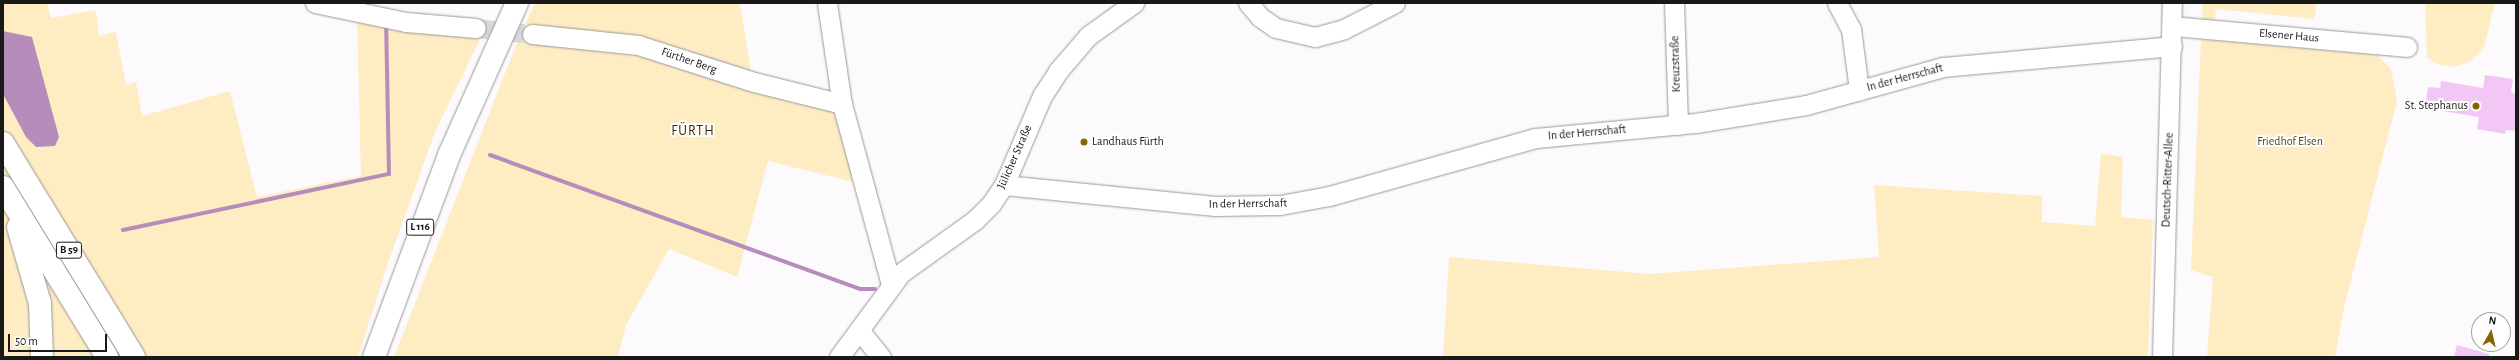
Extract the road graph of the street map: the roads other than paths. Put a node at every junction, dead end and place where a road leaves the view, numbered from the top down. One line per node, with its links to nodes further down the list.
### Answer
1 (315, 3): 11 (street)
2 (517, 3): 26 (main road, L 116)
3 (827, 3): 16 (street)
4 (1134, 3): 19 (street, Jülicher Straße)
5 (1248, 3): 6 (street)
6 (1395, 3)
7 (1674, 3): 17 (street, Kreuzstraße)
8 (1837, 3): 15 (street)
9 (2172, 3): 10 (street, Deutsch-Ritter-Allee)
10 (2172, 26): 13 (street, Deutsch-Ritter-Allee); 14 (street, Elsener Haus)
11 (476, 28)
12 (532, 34): 16 (street, Fürther Berg)
13 (2172, 46): 15 (street, In der Herrschaft); 29 (street, Deutsch-Ritter-Allee)
14 (2407, 47)
15 (1859, 90): 17 (street, In der Herrschaft)
16 (842, 104): 21 (street)
17 (1678, 125): 19 (street, In der Herrschaft)
18 (3, 143): 25 (main road, B 59)
19 (1004, 185): 21 (street, Jülicher Straße)
20 (6, 193): 23 (main road); 24 (main road, B 59)
21 (891, 284): 22 (street, Jülicher Straße)
22 (858, 330): 27 (street, Jülicher Straße); 28 (street)
23 (42, 357)
24 (107, 357)
25 (134, 357)
26 (374, 357)
27 (839, 357)
28 (881, 357)
29 (2162, 357)

